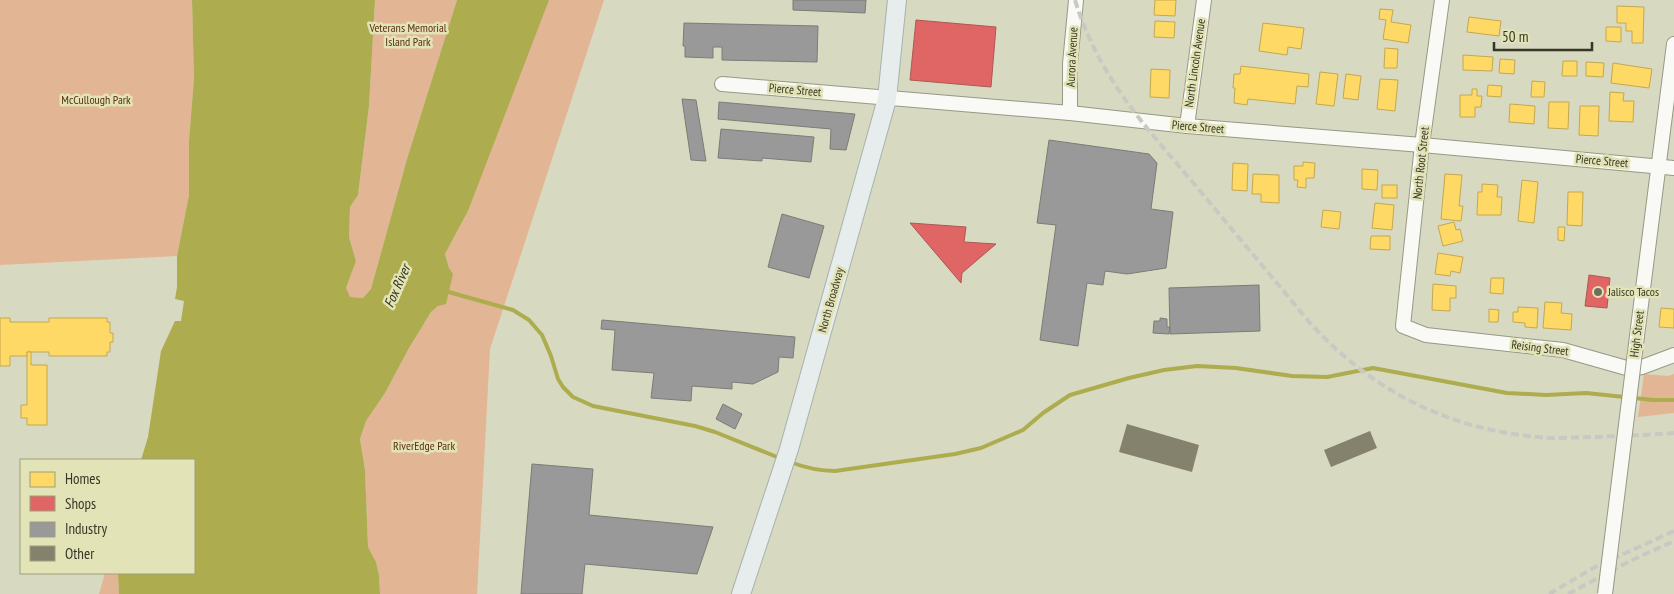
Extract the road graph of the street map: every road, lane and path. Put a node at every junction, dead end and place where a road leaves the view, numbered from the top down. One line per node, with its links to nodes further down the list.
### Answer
1 (897, 0): 7 (main road, North Broadway)
2 (1076, 0): 8 (street, Aurora Avenue)
3 (1204, 0): 9 (street, North Lincoln Avenue)
4 (1442, 0): 10 (street, North Root Street)
5 (1674, 44): 11 (street, High Street)
6 (722, 84): 7 (street, Pierce Street)
7 (887, 99): 8 (street, Pierce Street); 15 (main road, North Broadway)
8 (1070, 113): 9 (street, Pierce Street)
9 (1187, 126): 10 (street, Pierce Street)
10 (1422, 145): 11 (street, Pierce Street); 13 (street, North Root Street)
11 (1659, 166): 12 (street, Pierce Street); 16 (street, High Street, bridge)
12 (1674, 168)
13 (1403, 326): 14 (street, Reising Street)
14 (1674, 355)
15 (741, 594)
16 (1605, 594)

